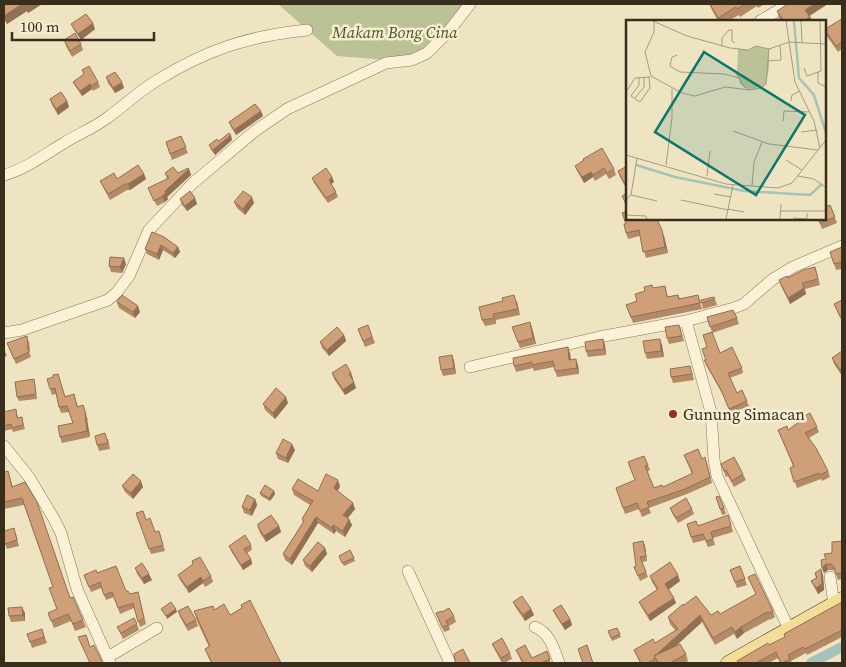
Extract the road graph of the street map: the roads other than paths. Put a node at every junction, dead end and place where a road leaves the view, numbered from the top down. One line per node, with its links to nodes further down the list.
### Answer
1 (470, 4): 8 (street)
2 (789, 4): 3 (street)
3 (762, 20)
4 (306, 30): 5 (street)
5 (4, 175)
6 (842, 246): 7 (street)
7 (686, 321): 9 (street); 16 (street)
8 (4, 333)
9 (470, 368)
10 (4, 446): 17 (street)
11 (408, 571): 18 (street)
12 (830, 578): 13 (street)
13 (838, 601): 16 (main road)
14 (535, 627): 19 (street)
15 (157, 628): 17 (street)
16 (789, 629): 20 (main road)
17 (109, 660)
18 (450, 663)
19 (559, 663)
20 (728, 663)

